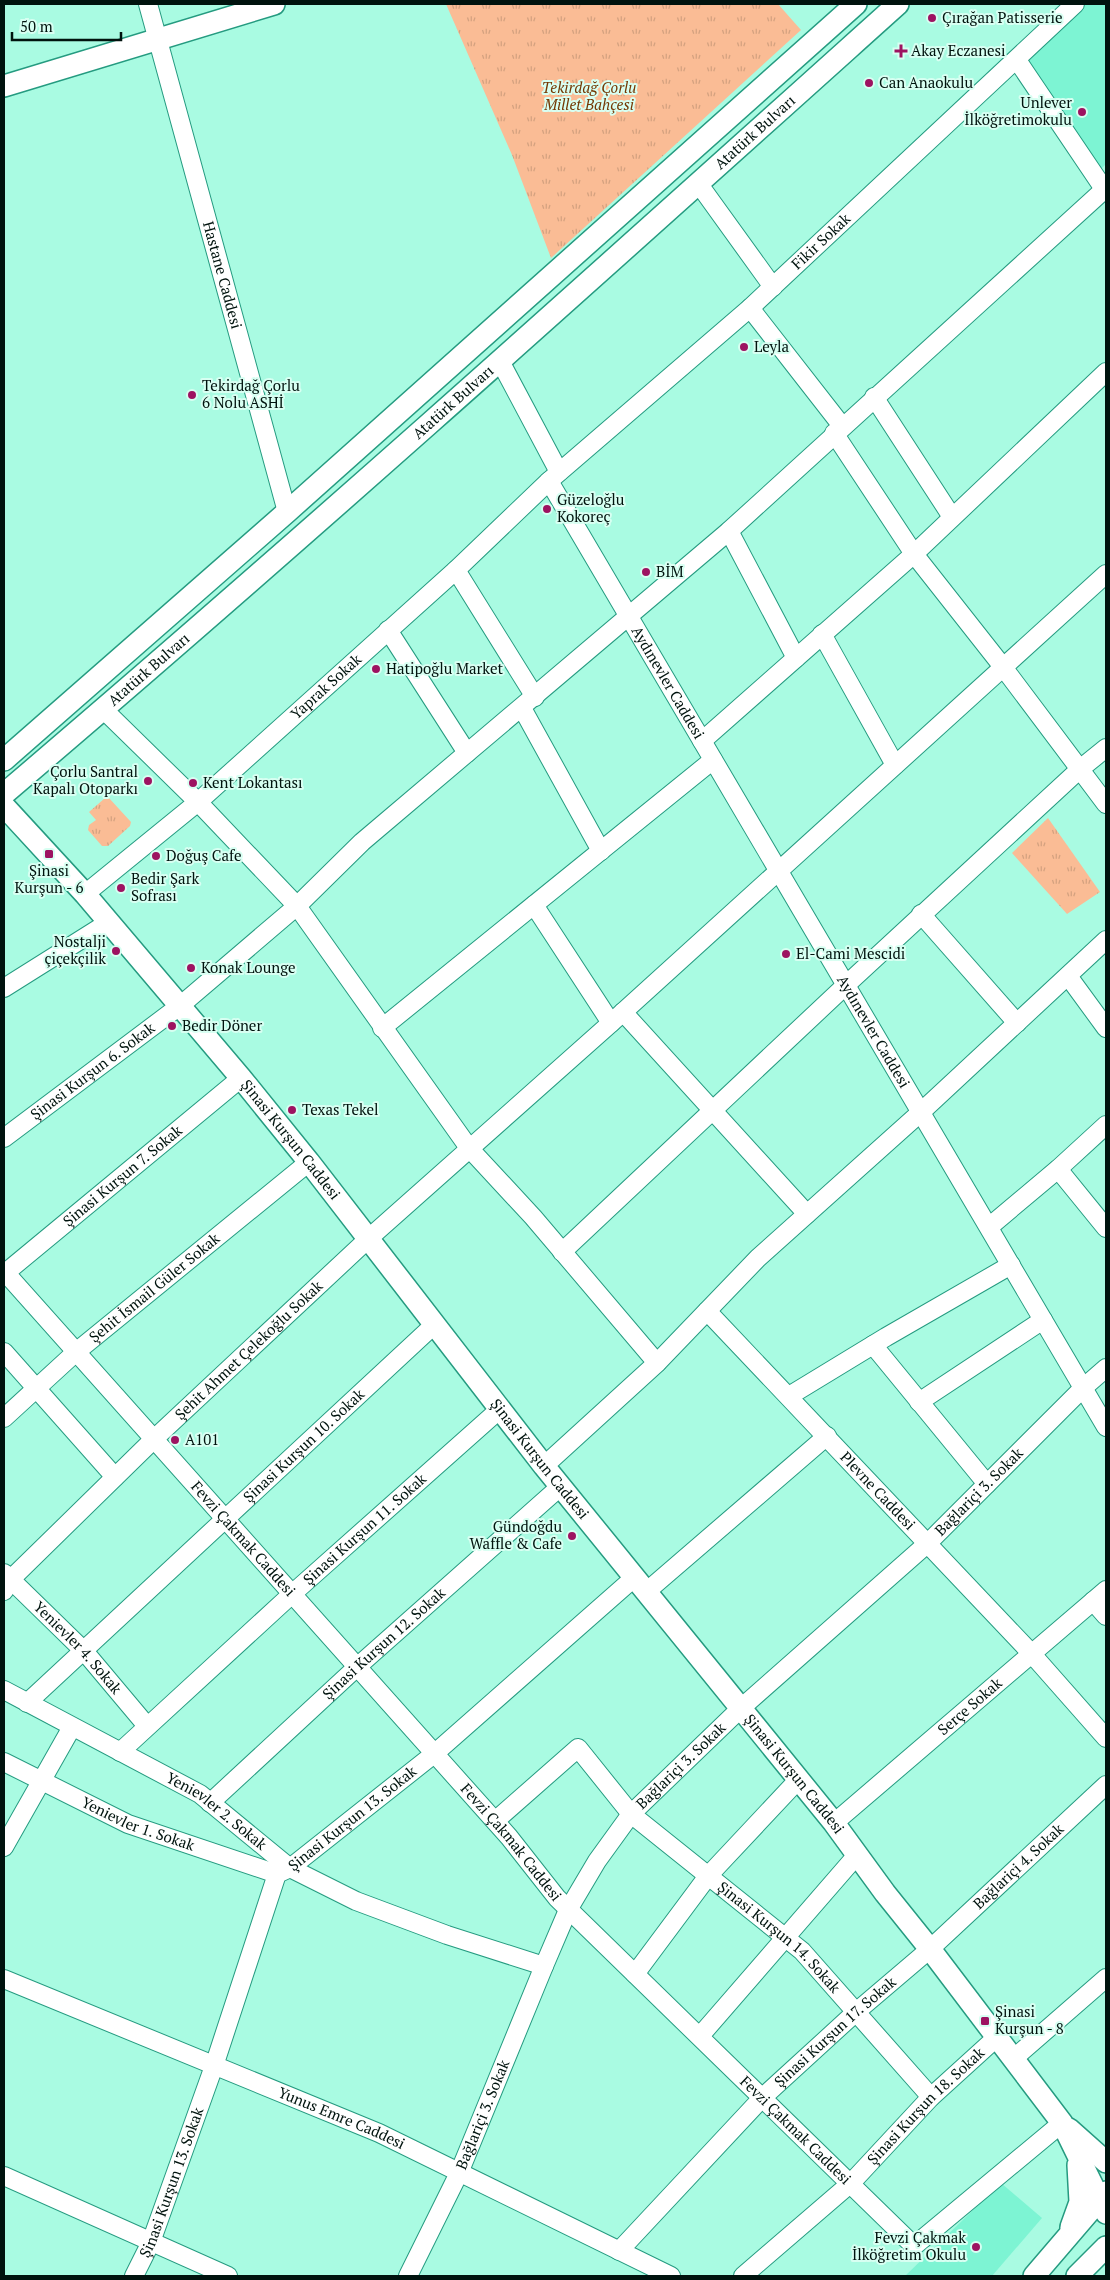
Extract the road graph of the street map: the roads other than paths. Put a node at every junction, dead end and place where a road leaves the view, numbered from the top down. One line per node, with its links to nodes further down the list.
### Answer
1 (148, 4): 6 (street, Hastane Caddesi)
2 (274, 4): 6 (main road)
3 (856, 4): 18 (main road, Atatürk Bulvarı)
4 (898, 4): 9 (main road, Atatürk Bulvarı)
5 (1075, 4): 7 (street, Fikir Sokak)
6 (158, 39): 8 (main road); 18 (street, Hastane Caddesi)
7 (1018, 60): 10 (street); 11 (street, Fikir Sokak)
8 (4, 86)
9 (698, 183): 11 (street); 13 (main road, Atatürk Bulvarı)
10 (1106, 190): 15 (street, Şinasi Kurşun 6. Sokak)
11 (773, 287): 12 (street, Fikir Sokak)
12 (750, 308): 16 (street); 17 (street, Fikir Sokak)
13 (500, 361): 17 (street, Aydınevler Caddesi); 30 (main road, Atatürk Bulvarı)
14 (1106, 372): 19 (street)
15 (874, 397): 16 (street, Şinasi Kurşun 6. Sokak); 19 (street)
16 (838, 430): 20 (street, Şinasi Kurşun 6. Sokak); 21 (street)
17 (554, 477): 22 (street, Yaprak Sokak); 24 (street, Aydınevler Caddesi)
18 (287, 512): 34 (main road, Atatürk Bulvarı)
19 (952, 517): 21 (street)
20 (729, 531): 24 (street, Şinasi Kurşun 6. Sokak); 27 (street)
21 (914, 554): 26 (street); 28 (street)
22 (456, 570): 25 (street, Yaprak Sokak); 29 (street)
23 (1106, 574): 28 (street, Şehit Ahmet Çelekoğlu Sokak)
24 (629, 617): 29 (street, Şinasi Kurşun 6. Sokak); 31 (street, Aydınevler Caddesi)
25 (388, 630): 33 (street); 39 (street, Yaprak Sokak)
26 (822, 634): 27 (street); 36 (street)
27 (796, 658): 31 (street)
28 (1004, 667): 36 (street, Şehit Ahmet Çelekoğlu Sokak); 37 (street)
29 (528, 703): 33 (street, Şinasi Kurşun 6. Sokak); 42 (street)
30 (104, 710): 38 (main road, Atatürk Bulvarı); 39 (street)
31 (702, 741): 35 (street, Aydınevler Caddesi)
32 (1106, 748): 37 (street)
33 (468, 754): 46 (street, Şinasi Kurşun 6. Sokak)
34 (4, 760)
35 (713, 760): 42 (street); 43 (street, Aydınevler Caddesi)
36 (895, 765): 43 (street, Şehit Ahmet Çelekoğlu Sokak)
37 (1080, 769): 40 (street); 47 (street)
38 (4, 794)
39 (198, 802): 44 (street, Yaprak Sokak); 46 (street)
40 (1106, 804)
41 (4, 806): 44 (main road, Şinasi Kurşun Caddesi)
42 (601, 851): 45 (street)
43 (778, 870): 51 (street, Aydınevler Caddesi); 54 (street, Şehit Ahmet Çelekoğlu Sokak)
44 (85, 894): 48 (main road, Şinasi Kurşun Caddesi)
45 (534, 905): 54 (street); 56 (street)
46 (296, 906): 53 (street, Şinasi Kurşun 6. Sokak); 56 (street)
47 (921, 914): 51 (street); 55 (street)
48 (109, 922): 52 (street); 53 (main road, Şinasi Kurşun Caddesi)
49 (1106, 940): 50 (street)
50 (1068, 976): 55 (street); 57 (street)
51 (846, 985): 59 (street); 60 (street, Aydınevler Caddesi)
52 (4, 988)
53 (181, 1005): 58 (main road, Şinasi Kurşun Caddesi); 62 (street, Şinasi Kurşun 6. Sokak)
54 (617, 1018): 59 (street); 63 (street, Şehit Ahmet Çelekoğlu Sokak)
55 (1017, 1023): 60 (street)
56 (382, 1028): 63 (street)
57 (1106, 1028)
58 (241, 1078): 64 (main road, Şinasi Kurşun Caddesi); 72 (street, Şinasi Kurşun 7. Sokak)
59 (712, 1110): 66 (street); 70 (street)
60 (921, 1112): 66 (street); 67 (street, Aydınevler Caddesi)
61 (1106, 1125): 65 (street)
62 (4, 1138)
63 (469, 1148): 69 (street, Şehit Ahmet Çelekoğlu Sokak); 70 (street)
64 (309, 1162): 69 (main road, Şinasi Kurşun Caddesi); 78 (street, Şehit İsmail Güler Sokak)
65 (1058, 1169): 67 (street); 68 (street)
66 (807, 1214): 73 (street)
67 (988, 1227): 71 (street, Aydınevler Caddesi)
68 (1106, 1228)
69 (368, 1239): 75 (main road, Şinasi Kurşun Caddesi); 89 (street, Şehit Ahmet Çelekoğlu Sokak)
70 (562, 1252): 79 (street)
71 (1011, 1265): 74 (street, Aydınevler Caddesi); 76 (street)
72 (4, 1273): 78 (street, Fevzi Çakmak Caddesi)
73 (707, 1311): 79 (street); 83 (street, Plevne Caddesi)
74 (1043, 1320): 82 (street, Aydınevler Caddesi); 84 (street)
75 (435, 1324): 85 (main road, Şinasi Kurşun Caddesi); 94 (street, Şinasi Kurşun 10. Sokak)
76 (873, 1345): 83 (street); 84 (street)
77 (4, 1352): 81 (street)
78 (76, 1352): 81 (street, Şehit İsmail Güler Sokak); 89 (street, Fevzi Çakmak Caddesi)
79 (657, 1363): 90 (street)
80 (1106, 1368): 82 (street, Bağlariçi 3. Sokak)
81 (36, 1388): 86 (street, Şehit İsmail Güler Sokak); 91 (street)
82 (1083, 1388): 87 (street, Aydınevler Caddesi); 92 (street, Bağlariçi 3. Sokak)
83 (789, 1396): 88 (street, Plevne Caddesi)
84 (919, 1402): 92 (street)
85 (500, 1409): 90 (main road, Şinasi Kurşun Caddesi); 98 (street, Şinasi Kurşun 11. Sokak)
86 (4, 1418)
87 (1106, 1427)
88 (827, 1436): 95 (street, Plevne Caddesi); 97 (street, Şinasi Kurşun 13. Sokak)
89 (154, 1439): 91 (street, Şehit Ahmet Çelekoğlu Sokak); 94 (street, Fevzi Çakmak Caddesi)
90 (544, 1466): 93 (main road, Şinasi Kurşun Caddesi)
91 (115, 1477): 96 (street, Şehit Ahmet Çelekoğlu Sokak)
92 (987, 1484): 95 (street, Bağlariçi 3. Sokak)
93 (561, 1486): 97 (main road, Şinasi Kurşun Caddesi); 103 (street, Şinasi Kurşun 12. Sokak)
94 (224, 1518): 98 (street, Fevzi Çakmak Caddesi); 101 (street, Şinasi Kurşun 10. Sokak)
95 (928, 1543): 102 (street, Plevne Caddesi); 106 (street, Bağlariçi 3. Sokak)
96 (6, 1581): 101 (street, Yenievler 4. Sokak)
97 (640, 1584): 106 (main road, Şinasi Kurşun Caddesi); 111 (street, Şinasi Kurşun 13. Sokak)
98 (292, 1594): 103 (street, Fevzi Çakmak Caddesi); 107 (street, Şinasi Kurşun 11. Sokak)
99 (1100, 1596): 100 (street); 102 (street, Serçe Sokak)
100 (1106, 1616)
101 (84, 1651): 105 (street, Şinasi Kurşun 10. Sokak); 107 (street, Yenievler 4. Sokak)
102 (1031, 1653): 109 (street, Plevne Caddesi); 119 (street, Serçe Sokak)
103 (357, 1667): 111 (street, Fevzi Çakmak Caddesi); 116 (street, Şinasi Kurşun 12. Sokak)
104 (4, 1690): 105 (street, Yenievler 2. Sokak)
105 (26, 1702): 108 (street, Yenievler 2. Sokak)
106 (740, 1709): 113 (main road, Şinasi Kurşun Caddesi); 117 (street, Bağlariçi 3. Sokak)
107 (147, 1726): 110 (street, Şinasi Kurşun 11. Sokak)
108 (72, 1727): 110 (street, Yenievler 2. Sokak); 114 (street)
109 (1106, 1738)
110 (120, 1752): 116 (street, Yenievler 2. Sokak)
111 (434, 1754): 118 (street, Fevzi Çakmak Caddesi); 122 (street, Şinasi Kurşun 13. Sokak)
112 (4, 1762): 114 (street, Yenievler 1. Sokak)
113 (798, 1780): 119 (main road, Şinasi Kurşun Caddesi); 123 (street)
114 (41, 1781): 120 (street); 122 (street, Yenievler 1. Sokak)
115 (1106, 1785): 126 (street, Bağlariçi 4. Sokak)
116 (210, 1803): 122 (street, Yenievler 2. Sokak)
117 (632, 1814): 118 (street, Şinasi Kurşun 14. Sokak); 123 (street, Şinasi Kurşun 14. Sokak); 124 (street, Bağlariçi 3. Sokak)
118 (495, 1822): 124 (street, Fevzi Çakmak Caddesi)
119 (834, 1824): 121 (main road, Şinasi Kurşun Caddesi)
120 (5, 1842)
121 (857, 1855): 125 (street); 126 (main road, Şinasi Kurşun Caddesi)
122 (283, 1871): 127 (street, Yenievler 2. Sokak); 135 (street, Şinasi Kurşun 13. Sokak)
123 (708, 1876): 125 (street, Şinasi Kurşun 14. Sokak); 128 (street)
124 (568, 1910): 127 (street, Bağlariçi 3. Sokak); 128 (street, Fevzi Çakmak Caddesi)
125 (785, 1937): 131 (street, Şinasi Kurşun 14. Sokak); 132 (street)
126 (930, 1949): 131 (street, Şinasi Kurşun 17. Sokak); 133 (main road, Şinasi Kurşun Caddesi)
127 (544, 1966): 142 (street, Bağlariçi 3. Sokak)
128 (635, 1974): 132 (street, Fevzi Çakmak Caddesi)
129 (1106, 1978): 134 (street)
130 (4, 1979): 135 (street, Yunus Emre Caddesi)
131 (856, 2012): 136 (street, Şinasi Kurşun 17. Sokak); 137 (street, Şinasi Kurşun 14. Sokak)
132 (700, 2036): 136 (street, Fevzi Çakmak Caddesi)
133 (997, 2037): 134 (main road, Şinasi Kurşun Caddesi); 137 (street, Şinasi Kurşun 18. Sokak)
134 (1013, 2059): 138 (main road, Şinasi Kurşun Caddesi)
135 (214, 2066): 142 (street, Yunus Emre Caddesi); 146 (street, Şinasi Kurşun 13. Sokak)
136 (763, 2097): 144 (street, Fevzi Çakmak Caddesi); 149 (street, Şinasi Kurşun 17. Sokak)
137 (931, 2097): 144 (street, Şinasi Kurşun 18. Sokak)
138 (1062, 2122): 139 (main road, Şinasi Kurşun Caddesi); 144 (street, Fevzi Çakmak Caddesi)
139 (1078, 2143): 140 (main road); 141 (main road, Şinasi Kurşun Caddesi); 145 (main road, Şinasi Kurşun Caddesi); 147 (main road)
140 (1106, 2148)
141 (1106, 2162)
142 (459, 2172): 149 (street, Yunus Emre Caddesi); 153 (street, Bağlariçi 3. Sokak)
143 (4, 2176): 146 (street)
144 (851, 2183): 155 (street, Şinasi Kurşun 18. Sokak)
145 (1105, 2202): 147 (main road)
146 (151, 2242): 151 (street, Şinasi Kurşun 13. Sokak); 152 (street)
147 (1063, 2243): 156 (main road)
148 (1106, 2247): 157 (main road)
149 (619, 2251): 154 (street, Yunus Emre Caddesi)
150 (1106, 2266): 158 (main road)
151 (134, 2276)
152 (228, 2276)
153 (408, 2276)
154 (671, 2276)
155 (743, 2276)
156 (1034, 2276)
157 (1077, 2276)
158 (1086, 2276)

